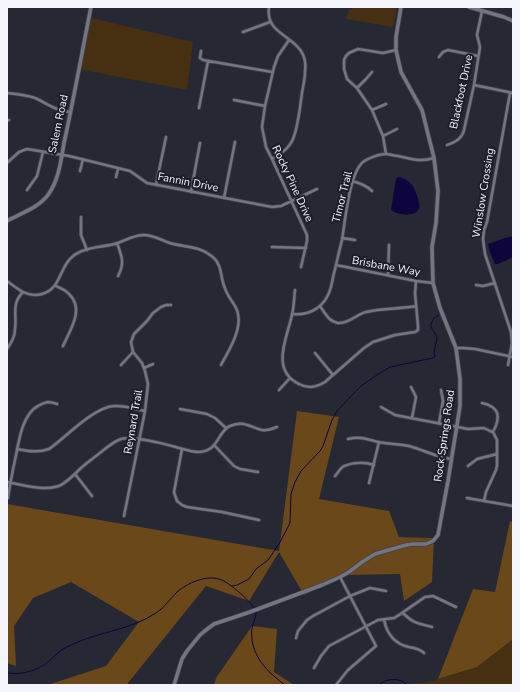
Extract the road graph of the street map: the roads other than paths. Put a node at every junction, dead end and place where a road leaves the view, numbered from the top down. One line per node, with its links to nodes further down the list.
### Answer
1 (91, 7): 26 (street, Salem Road)
2 (269, 7): 7 (street)
3 (401, 7): 10 (street, Rock Springs Road)
4 (469, 7): 5 (street)
5 (482, 11): 6 (street); 12 (street, Blackfoot Drive)
6 (513, 21)
7 (270, 22): 8 (street); 9 (street)
8 (243, 32)
9 (289, 40): 15 (street, Rocky Pine Drive); 38 (street)
10 (396, 50): 18 (street); 36 (street, Rock Springs Road)
11 (201, 51): 14 (street)
12 (478, 56): 13 (street); 17 (street, Blackfoot Drive)
13 (439, 57)
14 (208, 61): 15 (street); 24 (street)
15 (272, 72): 23 (street, Rocky Pine Drive)
16 (372, 72): 18 (street)
17 (474, 85): 20 (street); 32 (street, Blackfoot Drive)
18 (357, 88): 25 (street)
19 (7, 93): 26 (street)
20 (511, 93): 67 (street, Winslow Crossing)
21 (234, 100): 23 (street)
22 (386, 104): 25 (street)
23 (265, 106): 38 (street, Rocky Pine Drive)
24 (199, 108)
25 (372, 110): 28 (street)
26 (71, 112): 34 (street, Salem Road)
27 (397, 129): 28 (street)
28 (383, 136): 35 (street)
29 (166, 137): 44 (street)
30 (234, 142): 49 (street)
31 (200, 143): 48 (street)
32 (447, 145)
33 (43, 152): 34 (street, Fannin Drive); 39 (street, Fannin Drive); 45 (street)
34 (62, 154): 37 (street, Fannin Drive); 52 (street, Salem Road)
35 (386, 154): 36 (street, Timor Trail); 43 (street, Timor Trail)
36 (434, 158): 66 (street, Rock Springs Road)
37 (83, 159): 40 (street, Fannin Drive); 41 (street)
38 (272, 159): 50 (street, Rocky Pine Drive)
39 (7, 163)
40 (118, 169): 42 (street); 44 (street, Fannin Drive)
41 (80, 171)
42 (116, 177)
43 (352, 181): 47 (street); 53 (street, Timor Trail)
44 (156, 185): 48 (street, Fannin Drive)
45 (27, 190)
46 (316, 190): 50 (street, Fannin Drive)
47 (372, 191)
48 (191, 192): 49 (street, Fannin Drive)
49 (224, 198): 50 (street, Fannin Drive)
50 (292, 202): 58 (street, Rocky Pine Drive)
51 (81, 217): 59 (street)
52 (7, 221)
53 (342, 238): 54 (street); 60 (street, Timor Trail)
54 (355, 240)
55 (117, 243): 59 (street); 63 (street); 85 (street)
56 (388, 245): 62 (street)
57 (272, 247): 58 (street)
58 (306, 248): 61 (street, Rocky Pine Drive)
59 (87, 250): 69 (street)
60 (336, 265): 62 (street, Brisbane Way); 73 (street, Timor Trail)
61 (301, 267)
62 (388, 275): 65 (street, Brisbane Way)
63 (118, 276)
64 (7, 281): 71 (street)
65 (416, 281): 66 (street, Brisbane Way); 74 (street)
66 (434, 283): 78 (street, Rock Springs Road)
67 (494, 283): 68 (street); 76 (street, Winslow Crossing)
68 (476, 285)
69 (56, 286): 71 (street); 77 (street)
70 (295, 290): 75 (street)
71 (23, 292): 79 (street)
72 (171, 305): 80 (street)
73 (320, 306): 74 (street); 75 (street)
74 (416, 306): 88 (street)
75 (292, 314): 89 (street)
76 (512, 331): 82 (street, Winslow Crossing)
77 (63, 346)
78 (456, 348): 82 (street); 100 (street, Rock Springs Road)
79 (7, 349)
80 (133, 352): 83 (street); 87 (street, Reynard Trail)
81 (315, 353): 88 (street)
82 (511, 356): 86 (street, Winslow Crossing)
83 (121, 364)
84 (153, 364): 87 (street)
85 (221, 365)
86 (508, 365)
87 (144, 368): 97 (street, Reynard Trail)
88 (333, 375): 89 (street)
89 (290, 378): 91 (street)
90 (411, 387): 98 (street)
91 (279, 390)
92 (441, 390): 99 (street)
93 (482, 403): 103 (street)
94 (57, 404): 108 (street)
95 (381, 407): 98 (street)
96 (180, 409): 101 (street)
97 (145, 411): 104 (street, Reynard Trail); 108 (street)
98 (412, 418): 99 (street)
99 (439, 423): 100 (street)
100 (457, 427): 103 (street); 111 (street, Rock Springs Road)
101 (226, 428): 102 (street); 107 (street)
102 (277, 428)
103 (493, 432): 110 (street)
104 (140, 439): 109 (street); 115 (street); 124 (street, Reynard Trail)
105 (348, 439): 106 (street)
106 (379, 442): 111 (street); 112 (street)
107 (214, 445): 109 (street); 114 (street)
108 (17, 449): 117 (street)
109 (182, 449): 125 (street)
110 (497, 454): 113 (street); 122 (street)
111 (451, 459): 126 (street, Rock Springs Road)
112 (374, 465): 116 (street); 118 (street)
113 (468, 466)
114 (258, 472)
115 (75, 474): 117 (street); 119 (street)
116 (335, 476)
117 (9, 482): 120 (street)
118 (369, 483)
119 (92, 496)
120 (8, 498)
121 (467, 498): 122 (street)
122 (484, 501): 123 (street)
123 (513, 506)
124 (124, 516)
125 (259, 520)
126 (340, 577): 128 (street); 137 (street, Rock Springs Road)
127 (386, 591): 128 (street)
128 (350, 596): 132 (street); 134 (street)
129 (456, 607): 130 (street)
130 (403, 612): 131 (street); 133 (street)
131 (384, 620): 132 (street); 135 (street)
132 (365, 627): 136 (street); 138 (street)
133 (432, 627)
134 (296, 638)
135 (424, 653)
136 (314, 668)
137 (174, 685)
138 (336, 685)

